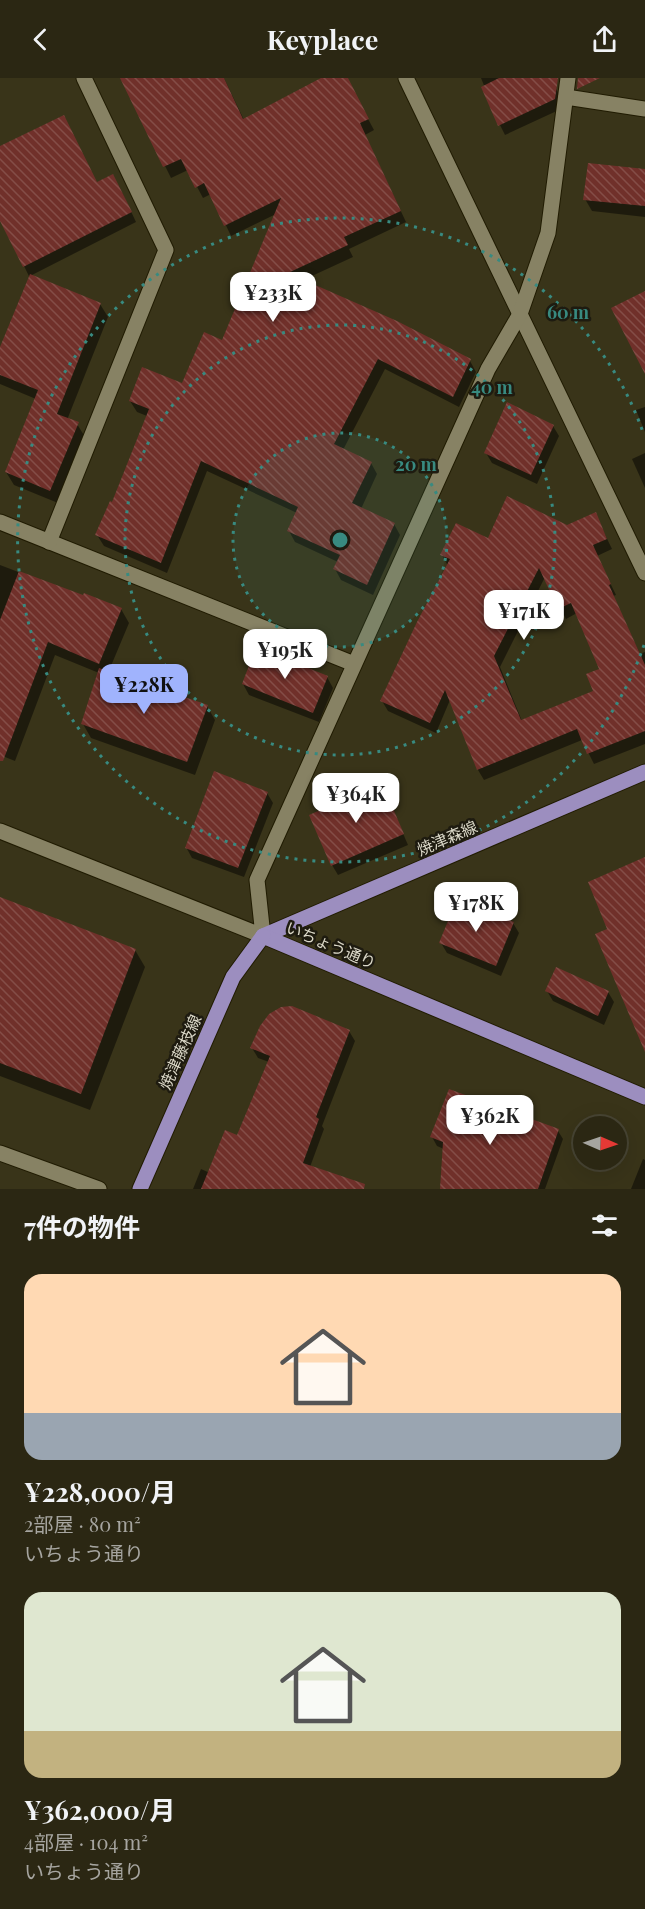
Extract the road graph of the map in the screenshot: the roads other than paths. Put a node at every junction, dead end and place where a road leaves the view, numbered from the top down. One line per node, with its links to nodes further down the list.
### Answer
1 (84, 78): 8 (street)
2 (406, 78): 6 (street)
3 (568, 78): 4 (street)
4 (566, 97): 5 (street); 6 (street)
5 (645, 109)
6 (520, 314): 9 (street); 10 (street)
7 (0, 522): 8 (street)
8 (49, 542): 10 (street)
9 (645, 573)
10 (354, 664): 13 (street)
11 (645, 772): 13 (main road, 焼津森線)
12 (0, 831): 13 (street, いちょう通り)
13 (263, 936): 14 (main road, いちょう通り); 17 (main road, 焼津藤枝線)
14 (645, 1098)
15 (0, 1153): 16 (street)
16 (99, 1189)
17 (140, 1189)

